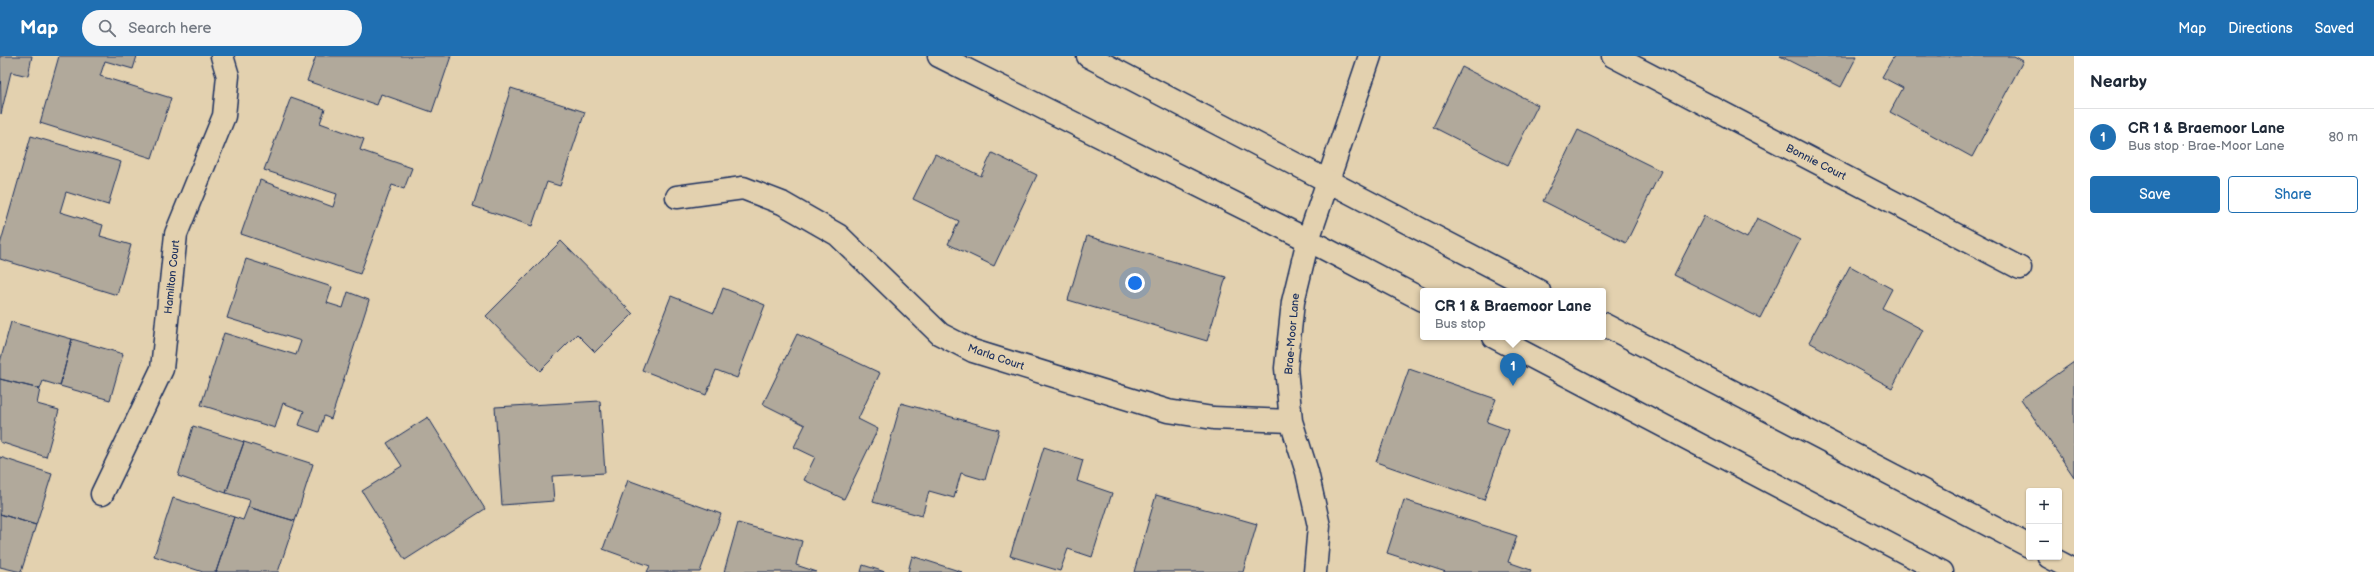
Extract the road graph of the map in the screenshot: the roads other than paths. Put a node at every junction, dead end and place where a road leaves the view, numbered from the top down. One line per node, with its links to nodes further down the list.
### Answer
1 (222, 56): 15 (street, Hamilton Court)
2 (939, 56): 8 (street)
3 (1088, 56): 6 (street)
4 (1370, 56): 6 (street, Brae-Moor Lane)
5 (1613, 56): 9 (street, Bonnie Court)
6 (1327, 181): 8 (street, Brae-Moor Lane); 10 (street)
7 (677, 197): 14 (street, Marla Court)
8 (1308, 240): 11 (street); 14 (street, Brae-Moor Lane)
9 (2020, 268)
10 (1533, 288)
11 (1420, 298)
12 (1606, 326): 16 (street)
13 (1500, 340): 20 (street)
14 (1291, 421): 19 (street, Brae-Moor Lane)
15 (102, 494)
16 (2026, 544)
17 (2055, 560): 18 (street)
18 (2074, 570)
19 (1315, 572)
20 (1942, 572)

